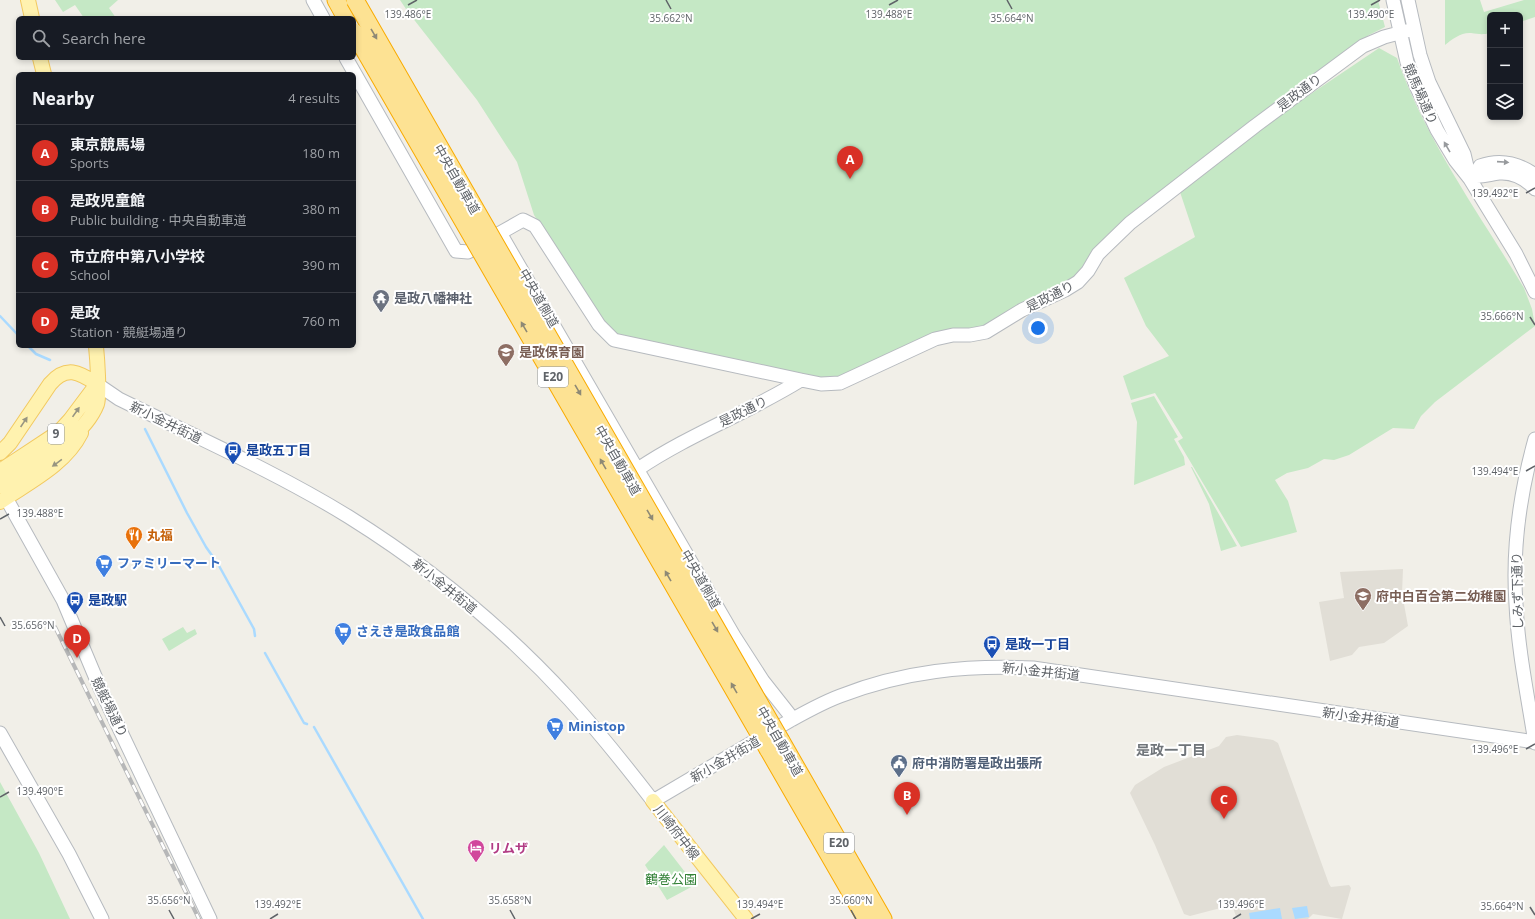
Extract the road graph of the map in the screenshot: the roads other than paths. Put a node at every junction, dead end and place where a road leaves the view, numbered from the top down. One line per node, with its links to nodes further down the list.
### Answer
1 (28, 0): 7 (main road)
2 (313, 0): 8 (street)
3 (336, 0): 9 (highway)
4 (355, 0): 36 (highway, 中央自動車道 / E20, one-way to 36, bridge)
5 (1393, 0): 11 (street, 競馬場通り)
6 (1408, 0): 10 (street, 競馬場通り)
7 (32, 16)
8 (322, 16)
9 (345, 16)
10 (1414, 29): 11 (street, 是政通り); 15 (street, 競馬場通り)
11 (1399, 33): 19 (street, 競馬場通り); 26 (street, 是政通り)
12 (356, 35): 36 (highway, 中央自動車道 / E20, one-way to 12, bridge)
13 (40, 60): 16 (main road)
14 (347, 60): 17 (street)
15 (1425, 69): 19 (street); 21 (street, 競馬場通り)
16 (44, 72)
17 (354, 72)
18 (356, 76): 23 (street)
19 (1437, 130): 21 (street, 競馬場通り, one-way to 19)
20 (1535, 175): 21 (street, one-way to 20)
21 (1472, 178): 22 (street); 24 (street)
22 (1535, 190)
23 (500, 232): 26 (street); 30 (street, 中央道側道)
24 (1535, 292)
25 (96, 348): 27 (main road)
26 (801, 380): 30 (street, 是政通り)
27 (97, 384): 29 (main road, one-way to 27); 31 (main road, 9, one-way to 27); 32 (main road, one-way to 32); 38 (street, 新小金井街道)
28 (1535, 439): 35 (street, しみず下通り)
29 (0, 453)
30 (638, 469): 33 (street, 中央道側道)
31 (0, 471)
32 (2, 495): 40 (street, 競艇場通り)
33 (794, 719): 35 (street, 新小金井街道); 38 (street, 新小金井街道)
34 (0, 733): 39 (street)
35 (1535, 742)
36 (775, 745): 37 (highway, 中央自動車道 / E20)
37 (790, 773): 42 (highway); 43 (highway, 中央自動車道 / E20); 44 (highway, 中央自動車道 / E20); 45 (highway)
38 (653, 801): 41 (main road, 川崎府中線)
39 (102, 919)
40 (210, 919)
41 (746, 919)
42 (858, 919)
43 (866, 919)
44 (883, 919)
45 (894, 919)

